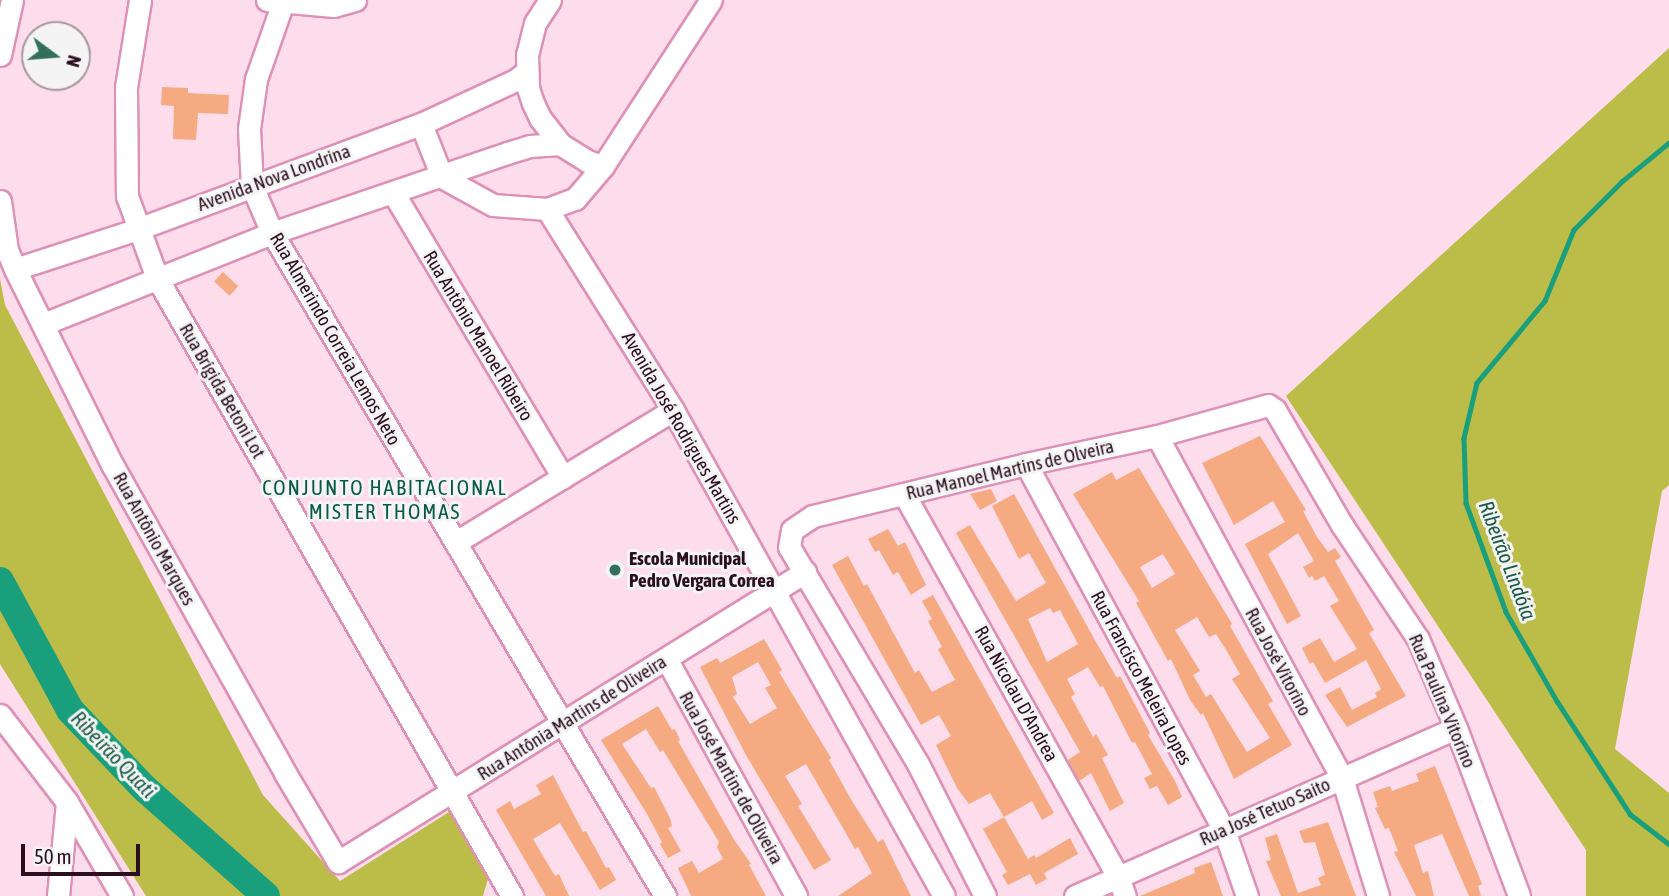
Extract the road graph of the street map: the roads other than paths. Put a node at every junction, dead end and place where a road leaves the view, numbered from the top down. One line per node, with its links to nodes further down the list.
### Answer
1 (12, 0): 7 (street)
2 (140, 0): 17 (street, Rua Brígida Betoni Lot)
3 (355, 0): 6 (street)
4 (550, 0): 8 (street)
5 (711, 0): 11 (street)
6 (275, 1): 13 (street, Rua Almerindo Correia Lemos Neto)
7 (0, 55)
8 (526, 72): 9 (street, Avenida Nova Londrina); 10 (street)
9 (421, 124): 12 (street); 13 (street, Avenida Nova Londrina)
10 (560, 144): 11 (street); 12 (street)
11 (603, 166): 16 (street)
12 (442, 177): 14 (street); 16 (street)
13 (252, 186): 17 (street, Avenida Nova Londrina); 18 (street, Rua Almerindo Correia Lemos Neto)
14 (394, 194): 18 (street); 26 (street, Rua Antônio Manoel Ribeiro)
15 (0, 201): 19 (street, Rua Antônio Marques)
16 (547, 209): 22 (street, Avenida José Rodrigues Martins)
17 (138, 229): 19 (street, Avenida Nova Londrina); 20 (street, Rua Brígida Betoni Lot)
18 (272, 233): 20 (street); 28 (street, Rua Almerindo Correia Lemos Neto)
19 (15, 269): 21 (street, Rua Antônio Marques)
20 (157, 278): 21 (street); 36 (street, Rua Brígida Betoni Lot)
21 (43, 324): 39 (street, Rua Antônio Marques)
22 (673, 410): 26 (street); 30 (street, Avenida José Rodrigues Martins)
23 (1275, 410): 24 (street, Rua Manoel Martins de Olveira); 34 (street, Rua Paulina Vitorino)
24 (1157, 436): 25 (street, Rua Manoel Martins de Olveira); 35 (street, Rua José Vitorino)
25 (1026, 464): 27 (street, Rua Manoel Martins de Olveira); 38 (street, Rua Francisco Meleira Lopes)
26 (563, 477): 28 (street)
27 (904, 494): 29 (street, Rua Manoel Martins de Olveira); 40 (street, Rua Nicolau D'Andrea)
28 (456, 542): 33 (street, Rua Almerindo Correia Lemos Neto)
29 (805, 572): 30 (street, Rua Antônia Martins de Oliveira); 47 (street)
30 (775, 592): 31 (street, Rua Antônia Martins de Oliveira); 46 (street, Avenida José Rodrigues Martins)
31 (667, 660): 33 (street, Rua Antônia Martins de Oliveira); 45 (street, Rua José Martins de Oliveira)
32 (0, 715): 37 (street)
33 (564, 724): 36 (street, Rua Antônia Martins de Oliveira); 44 (street, Rua Almerindo Correia Lemos Neto)
34 (1456, 728): 35 (street, Rua José Tetuo Saito); 51 (street, Rua Paulina Vitorino)
35 (1342, 778): 38 (street, Rua José Tetuo Saito); 50 (street, Rua José Vitorino)
36 (454, 792): 39 (street, Rua Antônia Martins de Oliveira); 43 (street, Rua Brígida Betoni Lot)
37 (67, 802): 41 (street); 42 (street)
38 (1224, 830): 40 (street, Rua José Tetuo Saito); 49 (street, Rua Francisco Meleira Lopes)
39 (338, 862)
40 (1121, 886): 48 (street, Rua José Tetuo Saito)
41 (58, 896)
42 (122, 896)
43 (512, 896)
44 (664, 896)
45 (796, 896)
46 (944, 896)
47 (985, 896)
48 (1075, 896)
49 (1247, 896)
50 (1378, 896)
51 (1519, 896)

